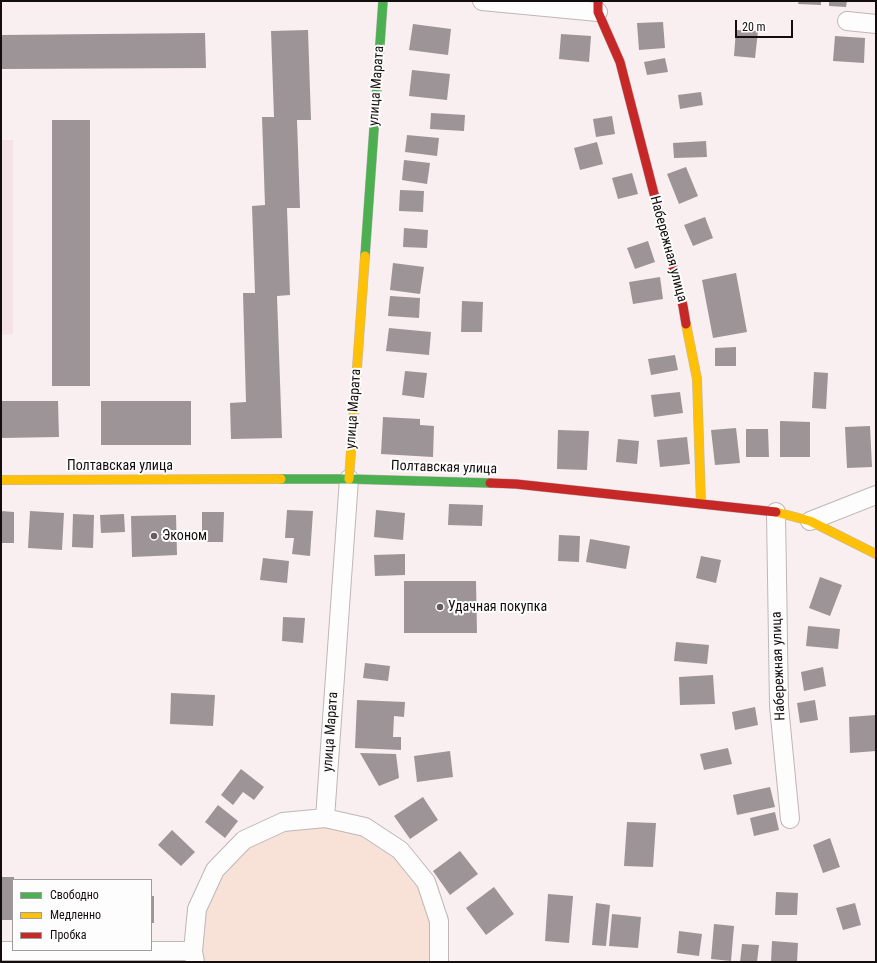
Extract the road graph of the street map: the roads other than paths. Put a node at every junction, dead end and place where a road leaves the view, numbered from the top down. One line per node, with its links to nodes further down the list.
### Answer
1 (383, 1): 6 (street, улица Марата)
2 (482, 1): 3 (street)
3 (598, 6): 9 (street, Набережная улица)
4 (847, 21): 5 (street)
5 (876, 24)
6 (349, 479): 7 (street, Полтавская улица); 9 (street, Полтавская улица); 13 (street, улица Марата)
7 (1, 480)
8 (876, 495): 11 (street)
9 (700, 504): 10 (street, Полтавская улица)
10 (776, 512): 11 (street, Полтавская улица); 14 (street, Набережная улица)
11 (810, 521): 12 (street, Полтавская улица)
12 (876, 554)
13 (325, 818): 16 (street); 17 (street)
14 (790, 819)
15 (1, 951): 16 (street)
16 (194, 956)
17 (439, 962)

